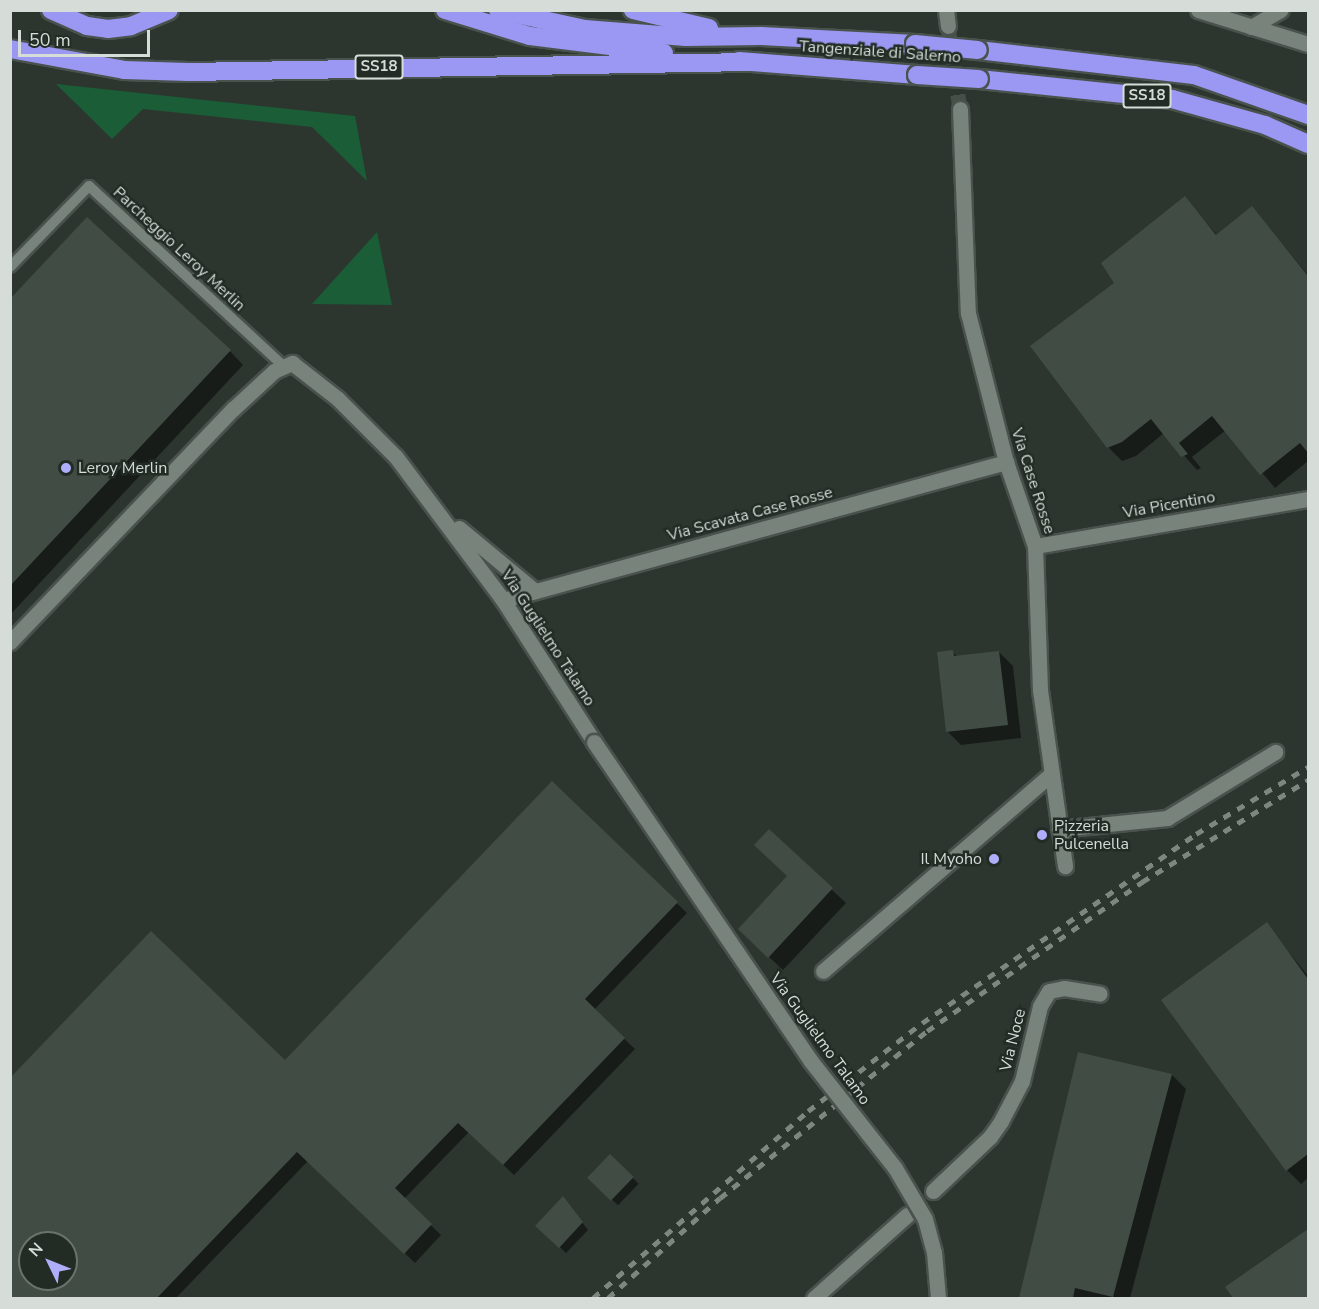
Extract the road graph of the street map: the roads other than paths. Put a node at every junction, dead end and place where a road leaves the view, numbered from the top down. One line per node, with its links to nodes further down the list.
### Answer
1 (51, 10): 2 (highway)
2 (169, 10)
3 (445, 10): 12 (highway, Tangenziale di Salerno / SS18)
4 (498, 10): 9 (highway, Tangenziale di Salerno / SS18)
5 (633, 10): 9 (highway, SS18)
6 (1198, 10): 8 (street)
7 (1281, 10): 8 (street)
8 (1251, 27): 10 (street)
9 (761, 36): 14 (highway, Tangenziale di Salerno / SS18, bridge)
10 (1308, 44)
11 (10, 49): 12 (highway, SS18)
12 (749, 62): 15 (highway, Tangenziale di Salerno / SS18, bridge)
13 (960, 109): 18 (street, Via Case Rosse)
14 (1308, 115)
15 (1308, 144)
16 (10, 267): 17 (lane, Parcheggio Leroy Merlin)
17 (282, 365): 20 (street, Via Guglielmo Talamo); 24 (street)
18 (1005, 462): 21 (street, Via Case Rosse); 22 (street, Via Scavata Case Rosse)
19 (1308, 499): 21 (street, Via Picentino)
20 (438, 510): 22 (street); 23 (street, Via Guglielmo Talamo)
21 (1035, 546): 26 (street, Via Case Rosse)
22 (535, 591): 23 (street, Via Scavata Case Rosse)
23 (503, 600): 34 (street, Via Guglielmo Talamo, bridge)
24 (10, 642)
25 (1275, 752): 27 (street)
26 (1051, 774): 27 (street, Via Case Rosse); 29 (street)
27 (1059, 829): 28 (street, Via Case Rosse)
28 (1065, 867)
29 (823, 971)
30 (1100, 994): 31 (street, Via Noce)
31 (933, 1191)
32 (907, 1215): 33 (street)
33 (813, 1299)
34 (938, 1299)

